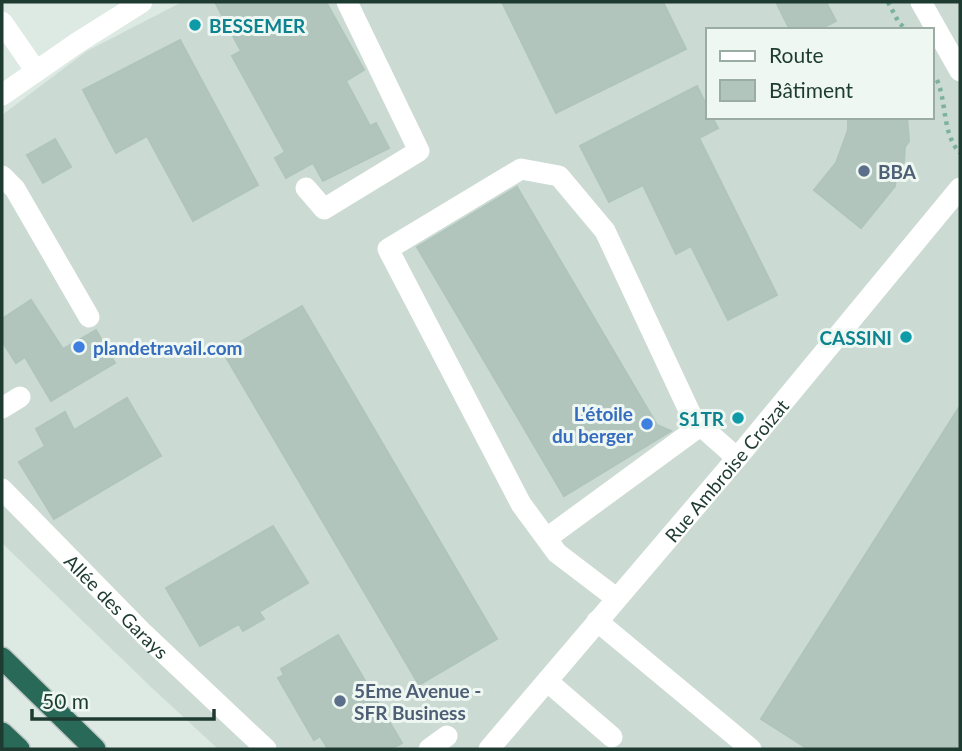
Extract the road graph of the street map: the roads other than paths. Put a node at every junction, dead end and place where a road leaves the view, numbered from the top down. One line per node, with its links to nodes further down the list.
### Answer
1 (142, 2): 5 (street)
2 (347, 2): 9 (street)
3 (921, 2): 6 (street)
4 (2, 22): 5 (street)
5 (36, 71): 7 (street)
6 (960, 71)
7 (2, 95)
8 (2, 176): 11 (street)
9 (306, 188)
10 (960, 188): 13 (street, Rue Ambroise Croizat)
11 (89, 317)
12 (700, 426): 13 (street); 15 (street); 15 (street)
13 (737, 458): 16 (street, Rue Ambroise Croizat)
14 (2, 489): 25 (street, Allée des Garays)
15 (547, 538): 16 (street)
16 (616, 598): 17 (street, Rue Ambroise Croizat)
17 (597, 621): 19 (street, Rue Ambroise Croizat); 28 (street)
18 (2, 658): 24 (highway)
19 (547, 681): 22 (street); 27 (street, Rue Ambroise Croizat)
20 (2, 733): 23 (highway)
21 (447, 736): 26 (street)
22 (612, 737)
23 (19, 749)
24 (95, 749)
25 (266, 749)
26 (429, 749)
27 (489, 749)
28 (751, 749)

